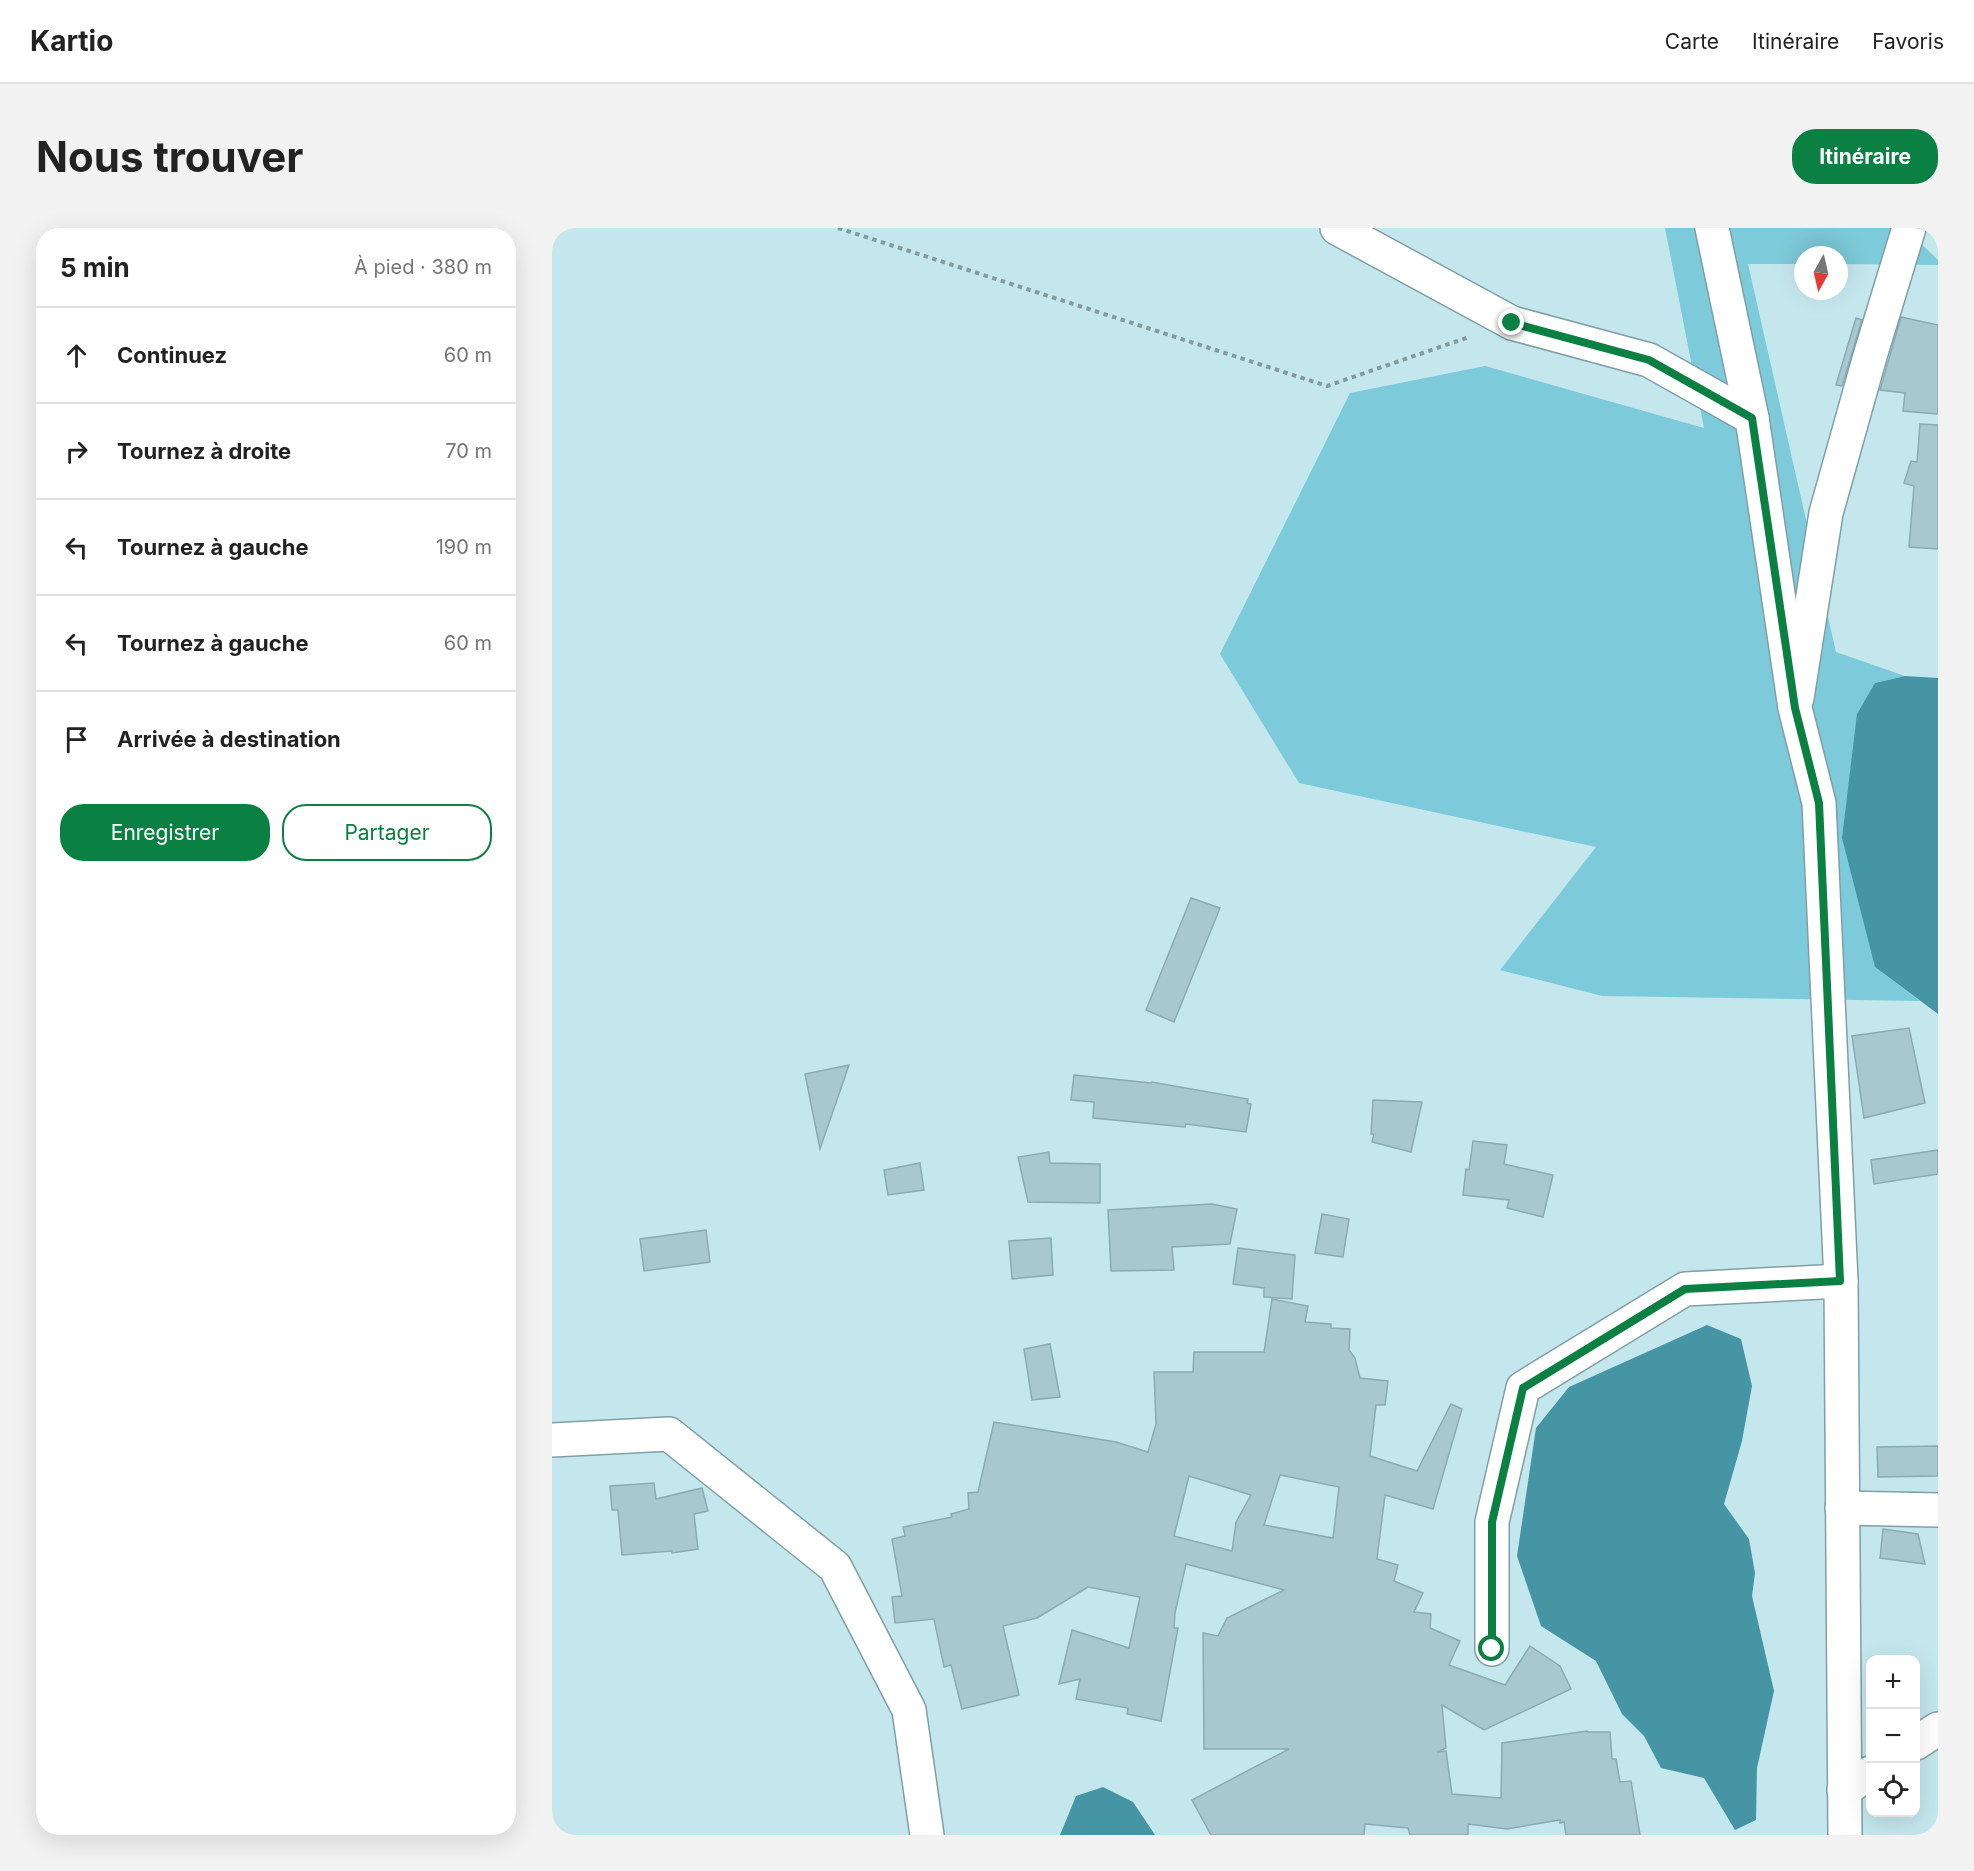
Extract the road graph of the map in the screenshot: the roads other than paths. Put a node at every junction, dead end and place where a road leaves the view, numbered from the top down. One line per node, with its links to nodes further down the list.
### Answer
1 (1337, 228): 4 (street)
2 (1712, 228): 4 (street)
3 (1909, 228): 5 (street)
4 (1752, 418): 5 (street)
5 (1795, 708): 6 (street)
6 (1840, 1281): 8 (street); 10 (street)
7 (552, 1440): 14 (street)
8 (1842, 1508): 9 (street); 13 (street)
9 (1938, 1510)
10 (1492, 1649)
11 (1938, 1729): 12 (street)
12 (1920, 1740)
13 (1857, 1781): 15 (street)
14 (927, 1835)
15 (1845, 1835)

